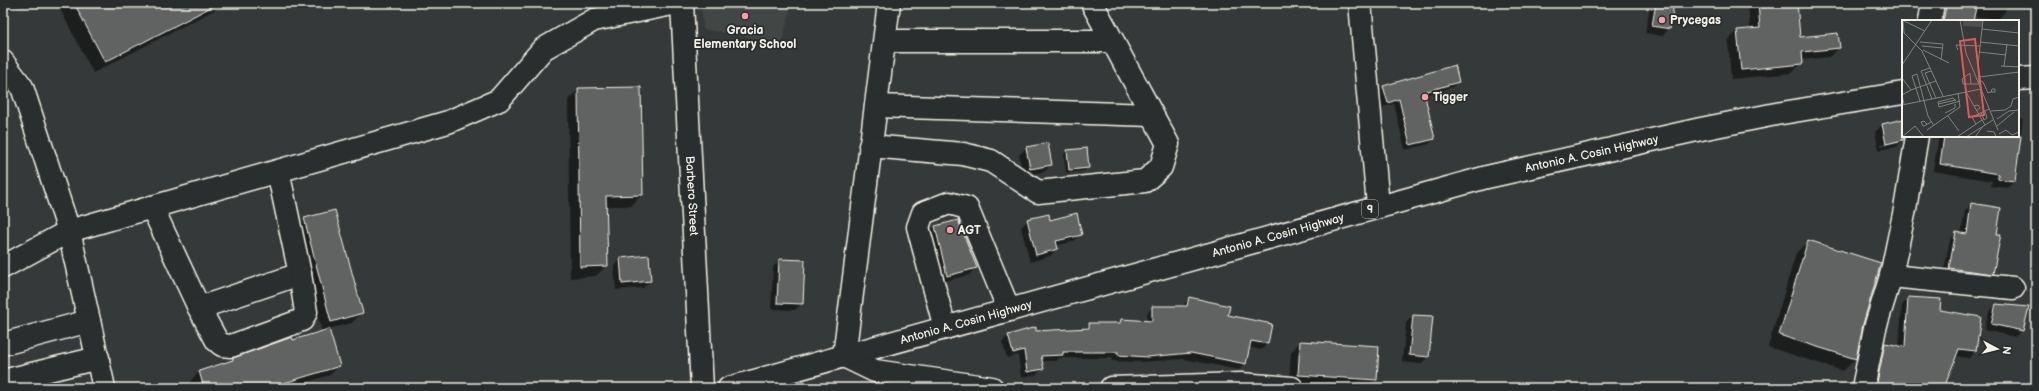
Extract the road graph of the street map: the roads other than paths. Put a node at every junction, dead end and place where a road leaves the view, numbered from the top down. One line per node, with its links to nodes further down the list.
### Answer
1 (677, 3): 18 (main road)
2 (682, 3): 36 (main road, Barbero Street)
3 (889, 3): 8 (main road)
4 (1092, 3): 9 (main road)
5 (1360, 3): 19 (main road)
6 (1933, 3): 7 (main road)
7 (1930, 20)
8 (885, 41): 9 (main road); 14 (main road)
9 (1112, 41): 15 (main road)
10 (3, 62): 21 (main road)
11 (2036, 78): 12 (main road)
12 (2019, 79)
13 (1902, 93): 19 (main road, Antonio A. Cosin Highway / 9)
14 (876, 106): 15 (main road); 17 (main road)
15 (1152, 115): 17 (main road)
16 (1917, 137): 24 (main road)
17 (870, 146): 31 (main road)
18 (278, 171): 20 (main road); 23 (main road)
19 (1378, 206): 27 (main road, Antonio A. Cosin Highway / 9)
20 (152, 207): 21 (main road); 26 (main road)
21 (69, 231): 22 (main road); 28 (main road)
22 (3, 267)
23 (300, 274): 26 (main road); 26 (main road)
24 (1891, 276): 25 (main road); 41 (main road)
25 (2013, 288)
26 (199, 308)
27 (1009, 310): 29 (main road, Antonio A. Cosin Highway / 9); 29 (main road)
28 (89, 321): 30 (main road); 32 (main road)
29 (945, 328): 31 (main road, Antonio A. Cosin Highway / 9)
30 (3, 344)
31 (844, 356): 34 (main road); 37 (main road, Antonio A. Cosin Highway / 9)
32 (98, 358): 33 (main road); 35 (main road)
33 (3, 381)
34 (945, 385): 38 (main road)
35 (104, 388)
36 (702, 388)
37 (729, 388)
38 (992, 388)
39 (1111, 388): 40 (main road)
40 (1281, 388)
41 (1863, 388)

